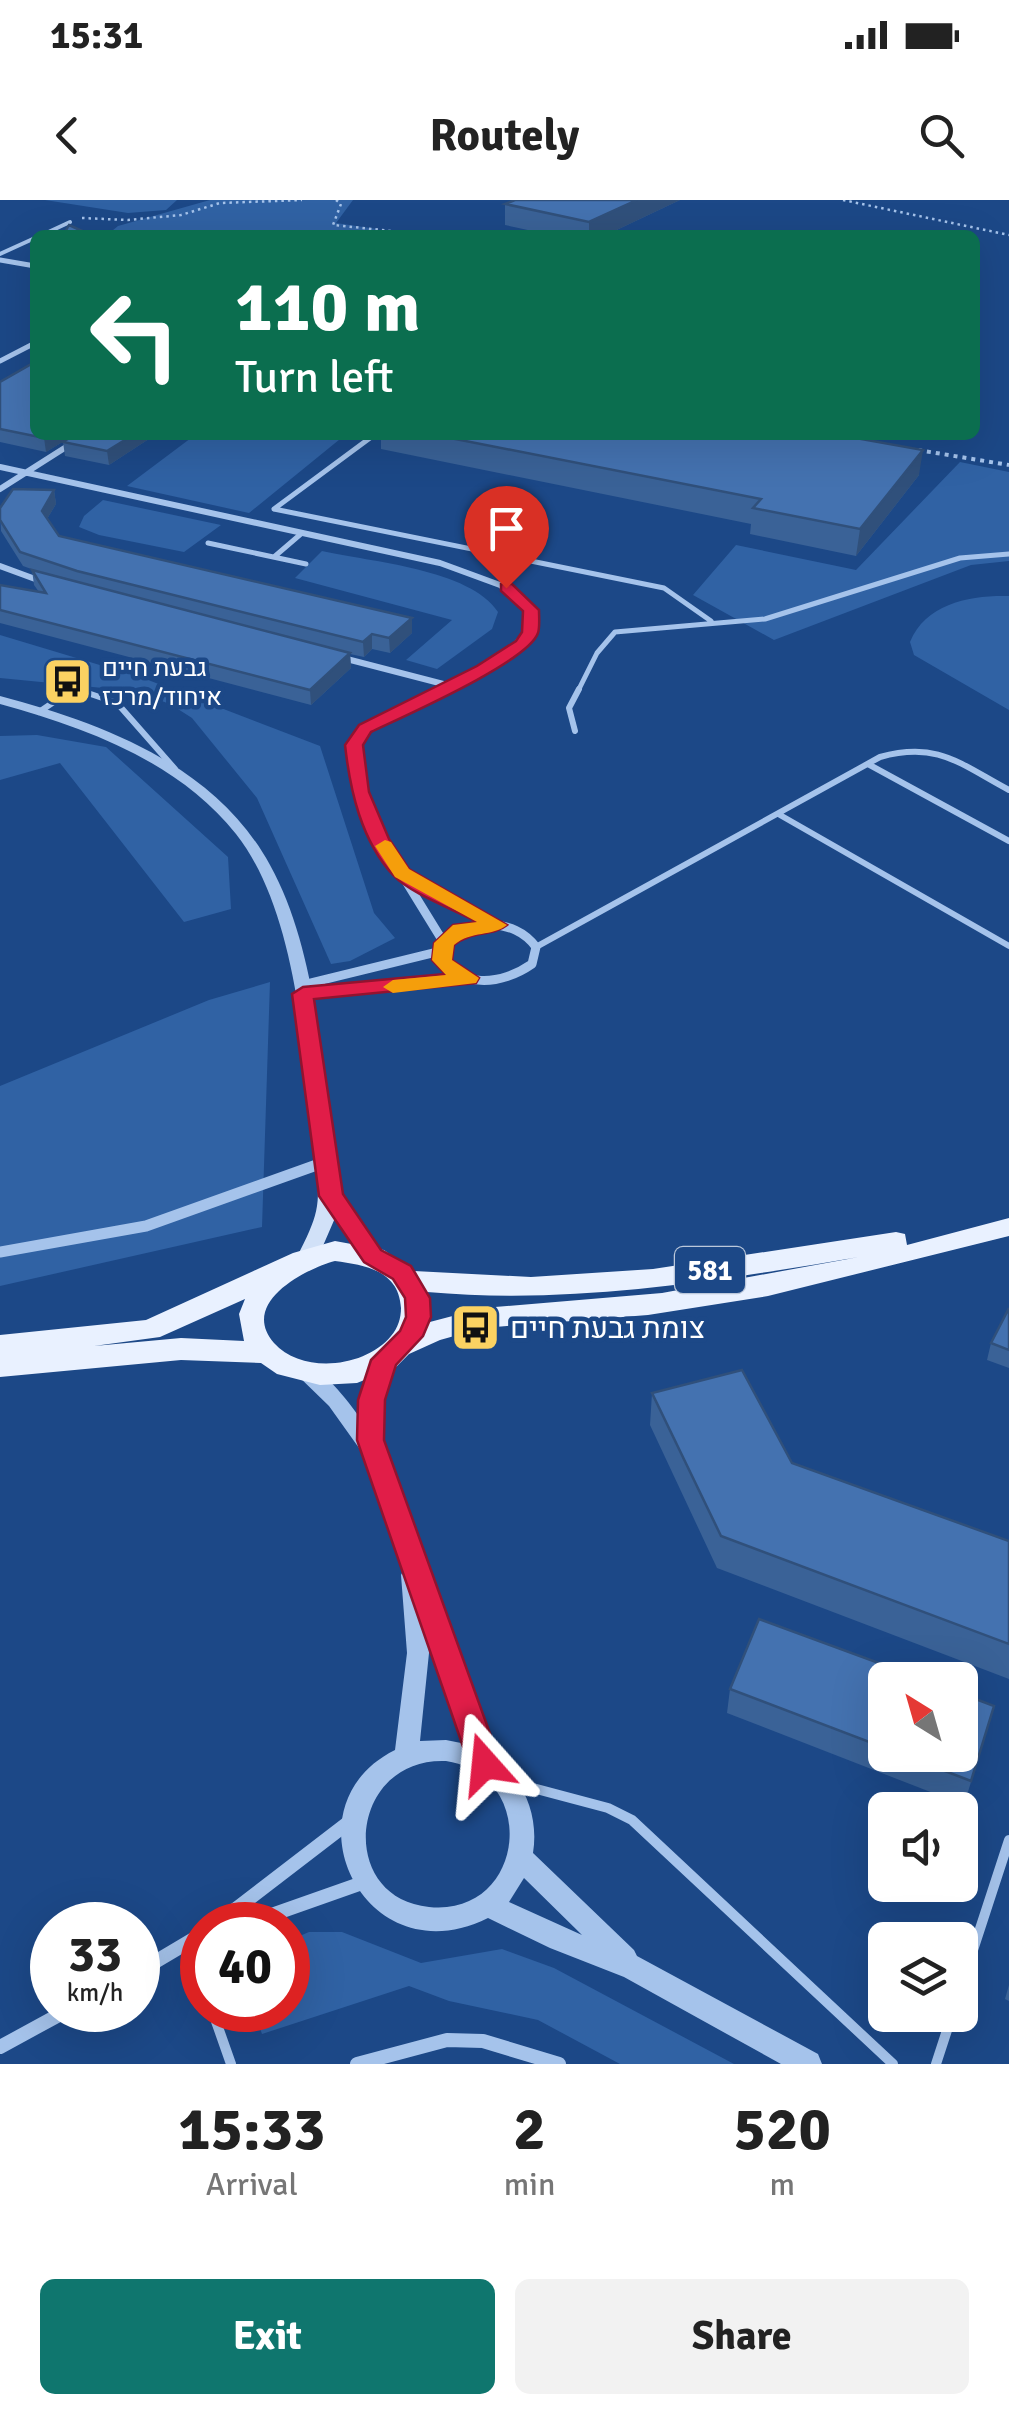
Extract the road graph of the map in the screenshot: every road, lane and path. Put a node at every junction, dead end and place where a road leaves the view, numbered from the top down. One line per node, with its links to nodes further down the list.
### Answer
1 (302, 200): 4 (path)
2 (336, 200): 6 (path)
3 (843, 200): 7 (path)
4 (70, 222): 5 (lane)
5 (53, 230)
6 (382, 230)
7 (1009, 235)
8 (30, 241): 9 (lane)
9 (0, 257): 10 (street)
10 (30, 265)
11 (30, 345): 12 (street)
12 (0, 361)
13 (77, 440): 18 (street)
14 (367, 440): 27 (lane)
15 (906, 448): 16 (path)
16 (1009, 465)
17 (0, 467): 18 (street)
18 (24, 472): 19 (street); 20 (street)
19 (0, 488)
20 (302, 533): 23 (lane); 29 (street)
21 (208, 543): 23 (lane)
22 (1009, 554): 27 (lane)
23 (274, 557): 24 (lane)
24 (306, 564)
25 (0, 566): 26 (street)
26 (61, 587)
27 (712, 621): 32 (lane)
28 (336, 657): 29 (street)
29 (452, 686): 38 (street)
30 (0, 700): 31 (street)
31 (39, 712): 34 (street); 34 (lane)
32 (575, 731)
33 (868, 764): 35 (lane); 36 (lane); 37 (lane)
34 (181, 777): 44 (street)
35 (1009, 790)
36 (780, 815): 40 (lane); 42 (lane)
37 (1009, 841)
38 (402, 873): 39 (street); 41 (street)
39 (498, 925): 41 (street); 42 (street)
40 (1009, 946)
41 (442, 947): 43 (street); 44 (street)
42 (536, 947): 43 (street)
43 (469, 978): 44 (street)
44 (302, 989): 45 (street)
45 (325, 1162): 46 (main road); 48 (street)
46 (331, 1196): 49 (main road); 50 (main road)
47 (1009, 1223): 52 (main road, 581); 54 (main road, 581)
48 (0, 1252)
49 (308, 1256): 50 (main road); 51 (main road)
50 (372, 1256): 52 (main road, 581)
51 (273, 1275): 53 (main road); 55 (main road)
52 (409, 1280): 54 (main road)
53 (0, 1346)
54 (394, 1352): 57 (main road, 581); 58 (street)
55 (268, 1353): 56 (main road, 581); 57 (main road, 581)
56 (0, 1366)
57 (303, 1371): 58 (street)
58 (375, 1457): 59 (street)
59 (407, 1540): 60 (street); 61 (street)
60 (406, 1760): 61 (street); 63 (street)
61 (485, 1764): 62 (street)
62 (506, 1781): 65 (street); 80 (lane)
63 (354, 1818): 66 (street); 67 (street)
64 (1009, 1840): 70 (lane)
65 (522, 1858): 69 (street); 71 (street)
66 (365, 1882): 68 (street); 69 (street)
67 (245, 1902)
68 (308, 1902)
69 (486, 1904): 71 (street)
70 (978, 1935)
71 (632, 1966): 79 (street)
72 (30, 2031): 75 (street)
73 (220, 2032): 76 (lane)
74 (946, 2032): 81 (lane)
75 (0, 2047)
76 (231, 2064)
77 (357, 2064): 78 (street)
78 (560, 2064)
79 (808, 2064)
80 (893, 2064)
81 (936, 2064)

